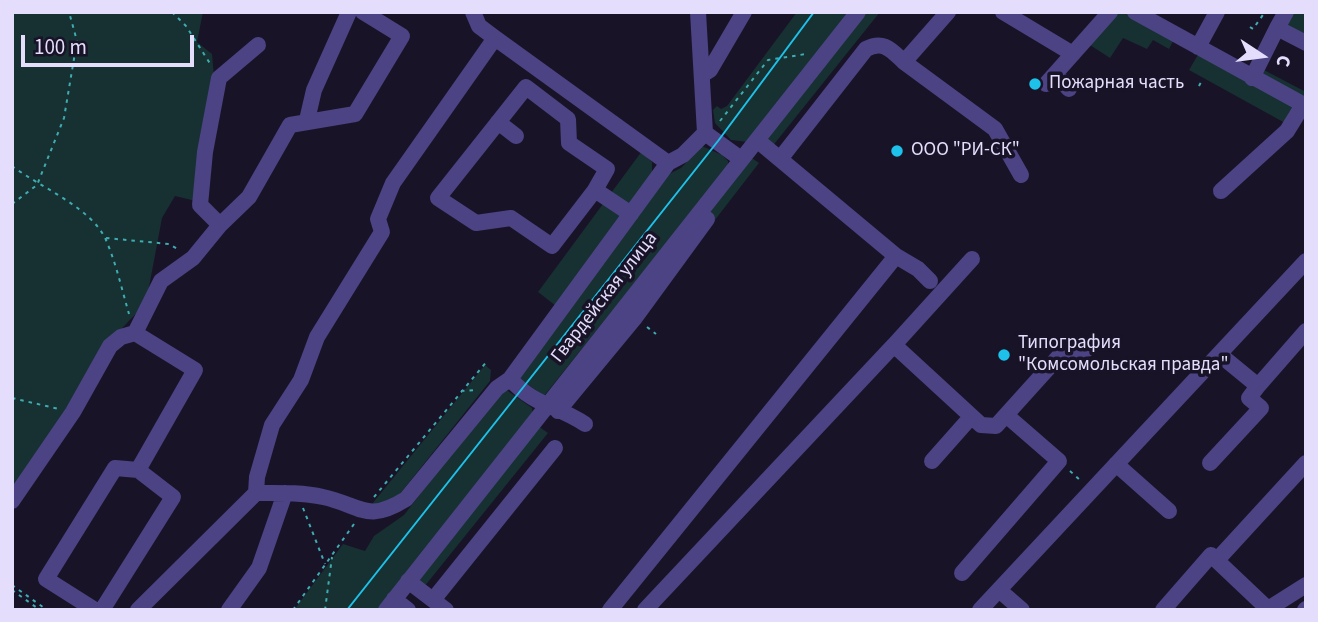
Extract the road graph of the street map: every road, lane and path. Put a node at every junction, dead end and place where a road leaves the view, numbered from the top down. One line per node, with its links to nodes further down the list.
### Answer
1 (69, 12): 40 (path)
2 (172, 12): 26 (path)
3 (349, 12): 30 (street)
4 (363, 12): 30 (street)
5 (473, 12): 18 (street)
6 (698, 12): 25 (street)
7 (744, 12): 25 (street)
8 (858, 12): 22 (street, Гвардейская улица)
9 (948, 12): 24 (street)
10 (1003, 12): 23 (street)
11 (1110, 12): 23 (street)
12 (1135, 12): 21 (street)
13 (1217, 12): 21 (street)
14 (1265, 12): 16 (path)
15 (1286, 12): 17 (street)
16 (1250, 27)
17 (1278, 28): 19 (street); 27 (street)
18 (495, 38): 37 (street); 76 (street)
19 (1306, 43)
20 (258, 45): 26 (street)
21 (1198, 47): 27 (street)
22 (830, 50): 32 (path); 34 (street, Гвардейская улица)
23 (1073, 54): 28 (street)
24 (904, 62): 36 (street); 39 (street)
25 (702, 75): 32 (street)
26 (219, 78): 45 (street)
27 (1252, 78): 29 (street)
28 (1069, 89)
29 (1304, 106): 42 (street)
30 (307, 120): 45 (street)
31 (498, 122): 33 (street); 41 (street); 41 (street)
32 (705, 128): 35 (street); 37 (street)
33 (516, 136)
34 (760, 142): 35 (street, Гвардейская улица); 36 (street); 64 (street)
35 (741, 159): 64 (street, Гвардейская улица)
36 (780, 159): 47 (street)
37 (668, 163): 44 (street)
38 (12, 166): 40 (path)
39 (1021, 175)
40 (37, 185): 43 (path); 46 (path)
41 (595, 190): 44 (street)
42 (1221, 191)
43 (12, 204)
44 (631, 214): 60 (street)
45 (220, 225): 48 (street)
46 (105, 238): 48 (path); 54 (path)
47 (896, 256): 51 (street); 101 (street)
48 (194, 258): 54 (street)
49 (972, 259): 56 (street)
50 (1306, 261): 58 (street)
51 (930, 281)
52 (639, 321): 55 (path)
53 (1306, 331): 61 (street)
54 (135, 332): 74 (street); 78 (street)
55 (656, 334)
56 (894, 345): 66 (street); 102 (street)
57 (1087, 349): 65 (street)
58 (1219, 354): 61 (street); 73 (street)
59 (488, 360): 80 (path)
60 (510, 379): 64 (street); 80 (street)
61 (1258, 386): 71 (street)
62 (12, 398): 63 (path)
63 (43, 405)
64 (552, 409): 67 (street); 85 (street, Гвардейская улица)
65 (1006, 415): 66 (street); 70 (street)
66 (971, 417): 69 (street)
67 (585, 425)
68 (555, 448): 91 (street)
69 (932, 460)
70 (1059, 461): 75 (path); 84 (street)
71 (1210, 463)
72 (1306, 463): 82 (street)
73 (1116, 464): 75 (street); 79 (street)
74 (138, 470): 94 (street); 95 (street)
75 (1092, 491): 89 (street)
76 (256, 493): 77 (street); 96 (street)
77 (292, 495): 80 (street); 83 (path); 97 (street)
78 (12, 501)
79 (1170, 511)
80 (362, 512): 81 (path)
81 (332, 556): 83 (path); 99 (path)
82 (1217, 560): 87 (street); 105 (street)
83 (325, 565): 98 (path)
84 (962, 573)
85 (408, 581): 90 (street, Гвардейская улица); 91 (street)
86 (12, 585): 93 (path)
87 (1306, 585)
88 (12, 590): 92 (path)
89 (999, 590): 103 (street); 104 (street)
90 (390, 604): 100 (street)
91 (440, 605)
92 (40, 610)
93 (47, 610)
94 (95, 610)
95 (102, 610)
96 (138, 610)
97 (229, 610)
98 (293, 610)
99 (325, 610)
100 (408, 610)
101 (610, 610)
102 (645, 610)
103 (980, 610)
104 (1022, 610)
105 (1163, 610)

